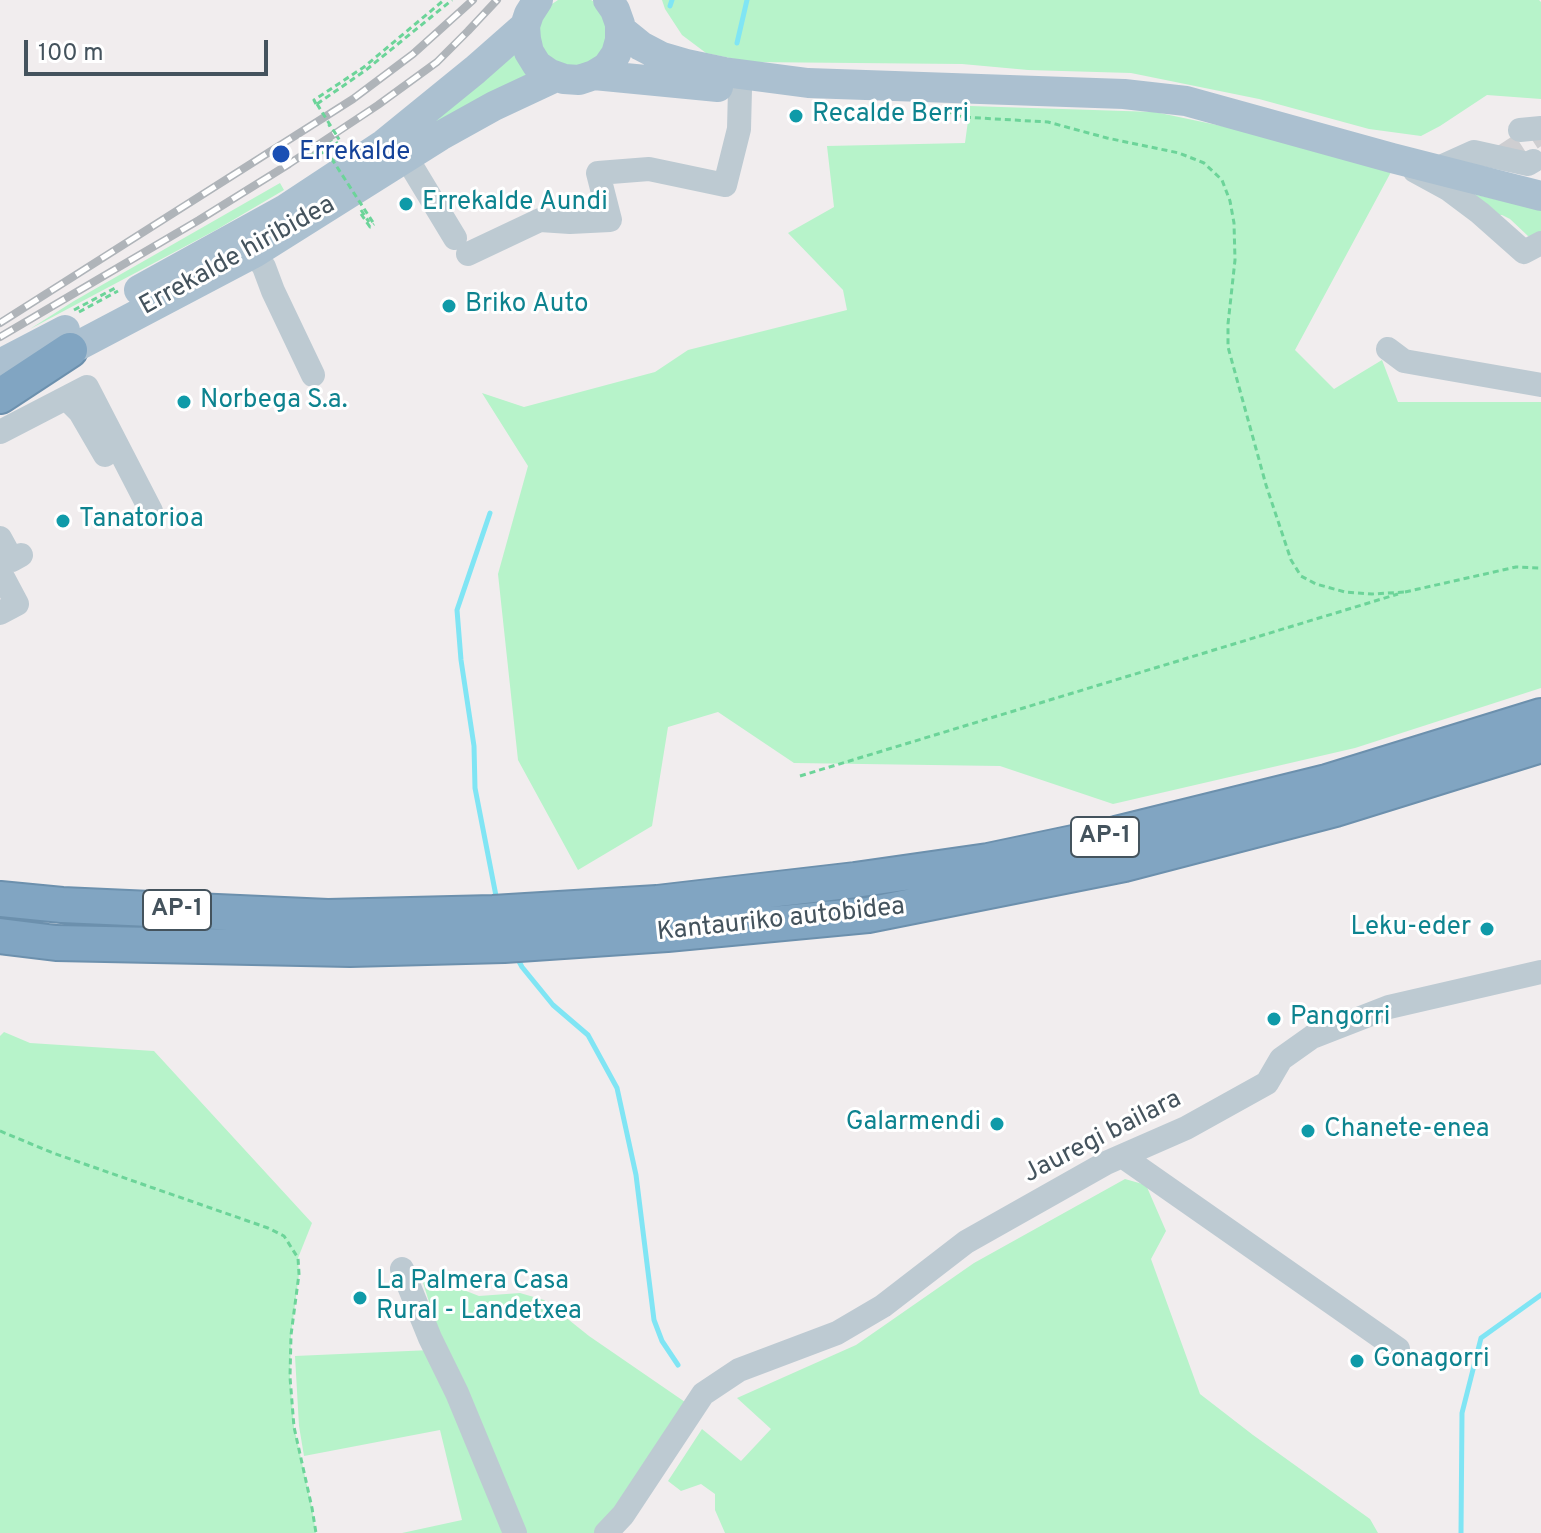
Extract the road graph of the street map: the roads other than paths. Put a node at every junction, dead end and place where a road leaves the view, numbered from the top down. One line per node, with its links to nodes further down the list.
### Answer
1 (613, 9): 3 (main road); 5 (main road)
2 (532, 13): 4 (main road); 16 (main road, Errekalde hiribidea)
3 (594, 75): 4 (main road); 6 (main road)
4 (556, 77): 7 (main road, Errekalde hiribidea)
5 (808, 83): 6 (main road); 8 (main road)
6 (740, 89): 7 (street)
7 (406, 157): 13 (main road, Errekalde hiribidea)
8 (1392, 158): 10 (main road); 12 (street)
9 (1533, 161): 10 (street)
10 (1434, 170): 11 (main road)
11 (1541, 196)
12 (1541, 243)
13 (254, 253): 15 (main road, Errekalde hiribidea); 17 (street)
14 (1388, 349): 19 (street)
15 (70, 350): 18 (main road, Errekalde hiribidea); 20 (highway)
16 (0, 364)
17 (313, 375)
18 (0, 382)
19 (1541, 385)
20 (0, 396)
21 (0, 432): 22 (street)
22 (146, 516)
23 (0, 538): 24 (street)
24 (21, 555)
25 (0, 572): 26 (street)
26 (0, 613)
27 (1541, 716): 30 (highway, Kantauriko autobidea / AP-1)
28 (1541, 745): 30 (highway, Kantauriko autobidea / AP-1)
29 (0, 899): 31 (highway, Kantauriko autobidea / AP-1)
30 (662, 919): 31 (highway, Kantauriko autobidea / AP-1)
31 (352, 932): 32 (highway, Kantauriko autobidea / AP-1)
32 (0, 936)
33 (1541, 972): 34 (street, Jauregi bailara)
34 (1122, 1156): 36 (street); 38 (street, Jauregi bailara)
35 (402, 1269): 37 (street)
36 (1398, 1349)
37 (515, 1533)
38 (606, 1533)

